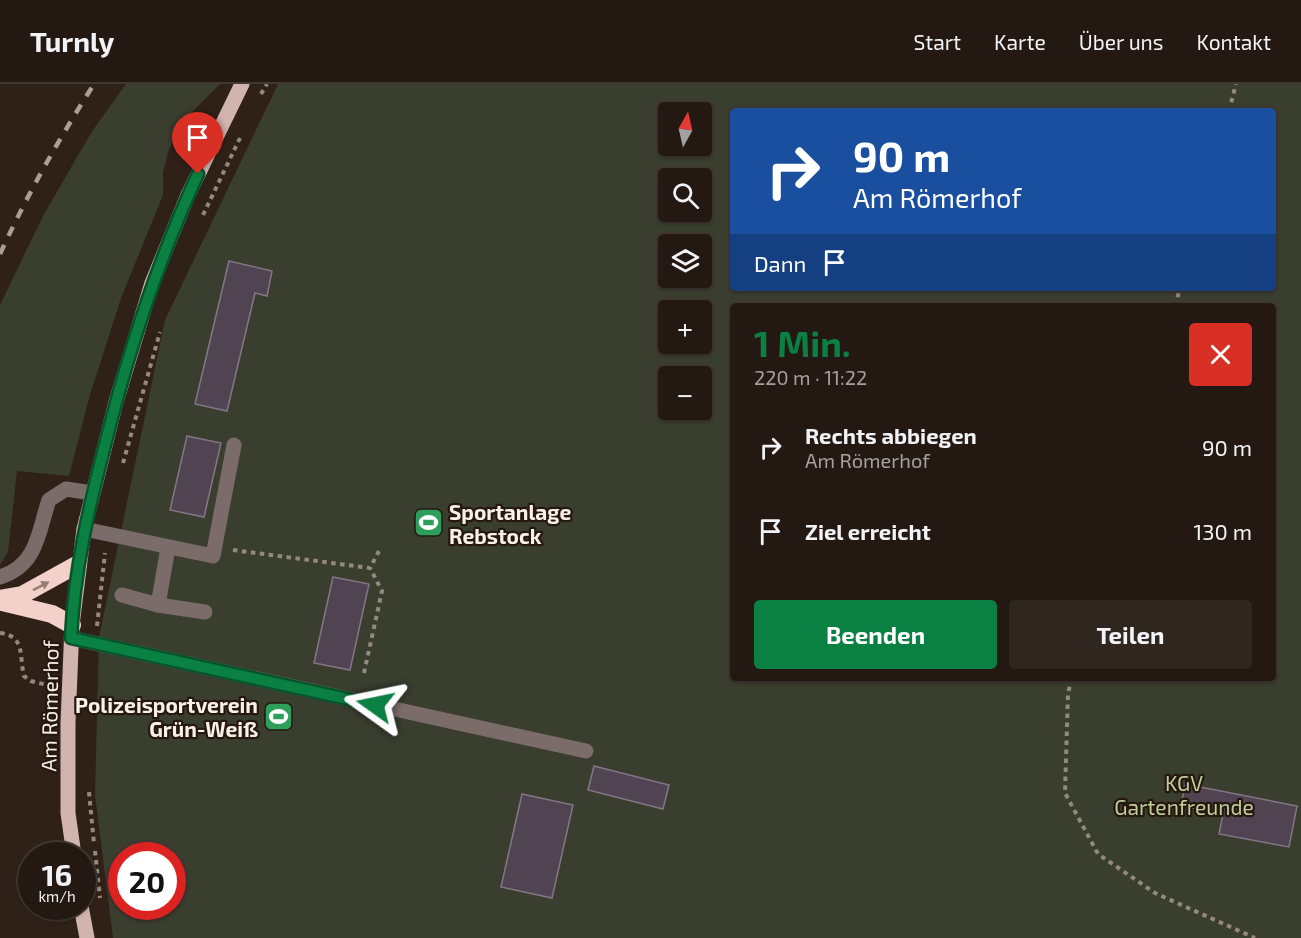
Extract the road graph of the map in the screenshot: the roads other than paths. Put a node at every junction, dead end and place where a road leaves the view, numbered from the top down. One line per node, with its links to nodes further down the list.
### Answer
1 (242, 84): 3 (main road, Am Römerhof)
2 (234, 445): 5 (lane)
3 (92, 493): 4 (main road, Am Römerhof); 7 (lane)
4 (84, 529): 5 (lane); 6 (main road, Am Römerhof)
5 (168, 548): 10 (lane)
6 (78, 564): 9 (highway, one-way to 6); 12 (main road, Am Römerhof)
7 (0, 577)
8 (122, 595): 10 (lane)
9 (0, 600): 12 (highway)
10 (158, 605): 11 (lane)
11 (205, 612)
12 (72, 632): 13 (lane); 14 (main road, Am Römerhof)
13 (586, 751)
14 (72, 842)
15 (84, 920): 16 (main road)
16 (87, 938)

